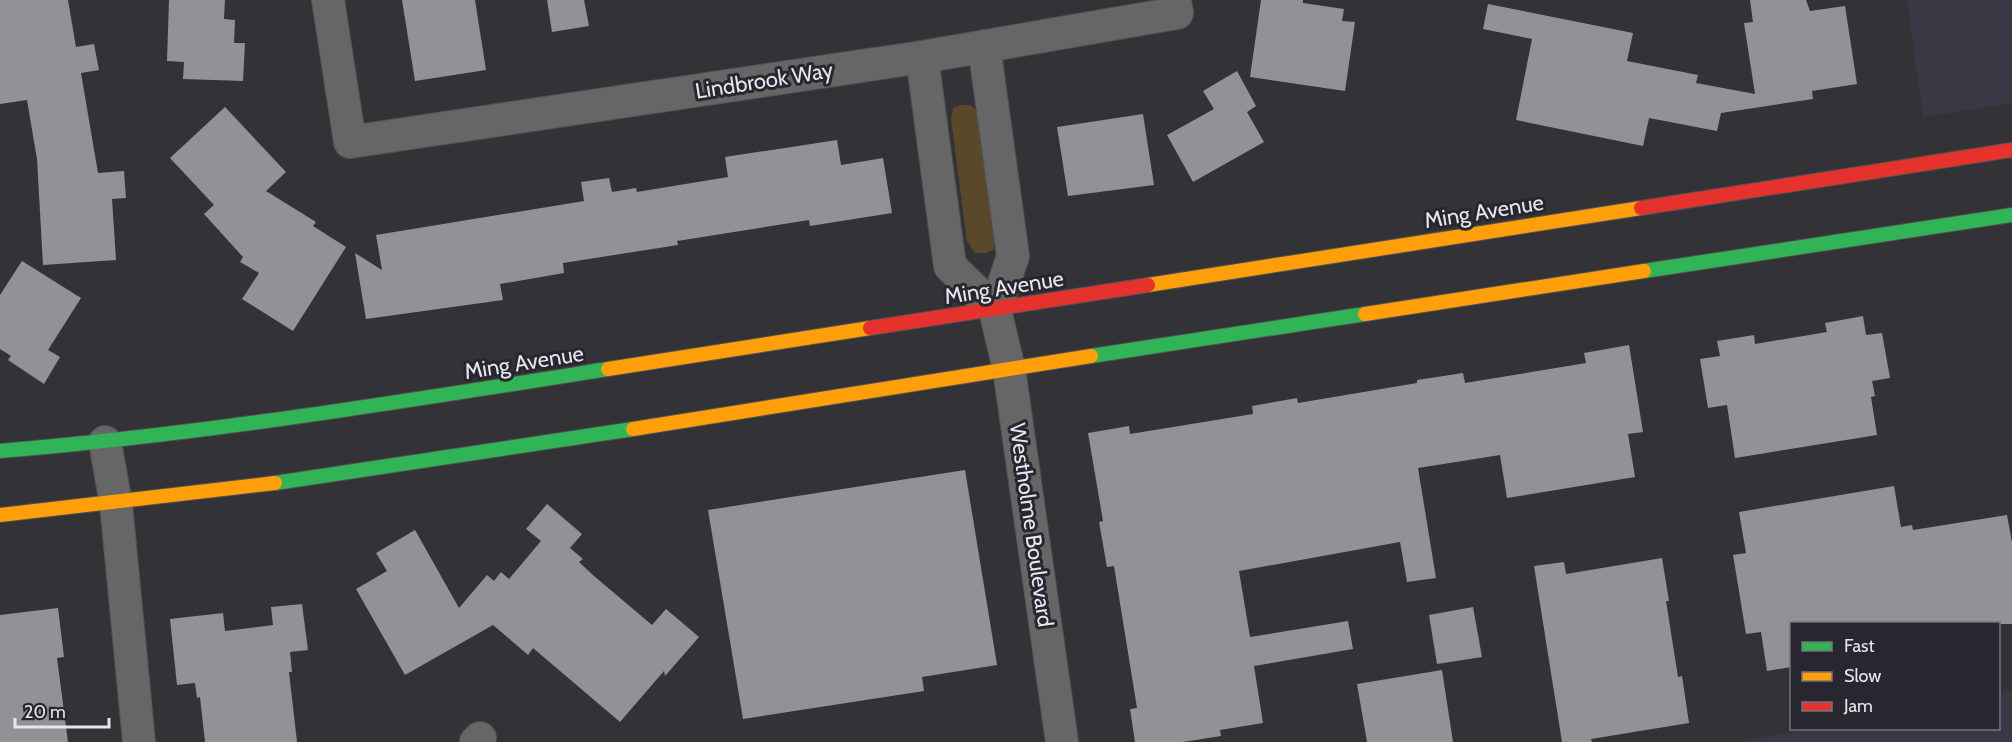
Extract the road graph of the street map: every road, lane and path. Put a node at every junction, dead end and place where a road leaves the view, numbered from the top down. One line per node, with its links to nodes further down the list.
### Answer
1 (328, 0): 4 (street, Lindbrook Way)
2 (1176, 7): 3 (street, Lindbrook Way)
3 (984, 46): 4 (street, Lindbrook Way); 7 (street)
4 (922, 57): 7 (street, Westholme Boulevard)
5 (2012, 150): 7 (main road, Ming Avenue)
6 (2012, 215): 8 (main road)
7 (994, 310): 8 (street, Westholme Boulevard); 9 (main road, Ming Avenue)
8 (1010, 369): 11 (main road); 14 (street, Westholme Boulevard)
9 (105, 442): 10 (main road, Ming Avenue); 11 (street)
10 (0, 451)
11 (116, 504): 12 (main road); 13 (street)
12 (0, 515)
13 (139, 742)
14 (1062, 742)

